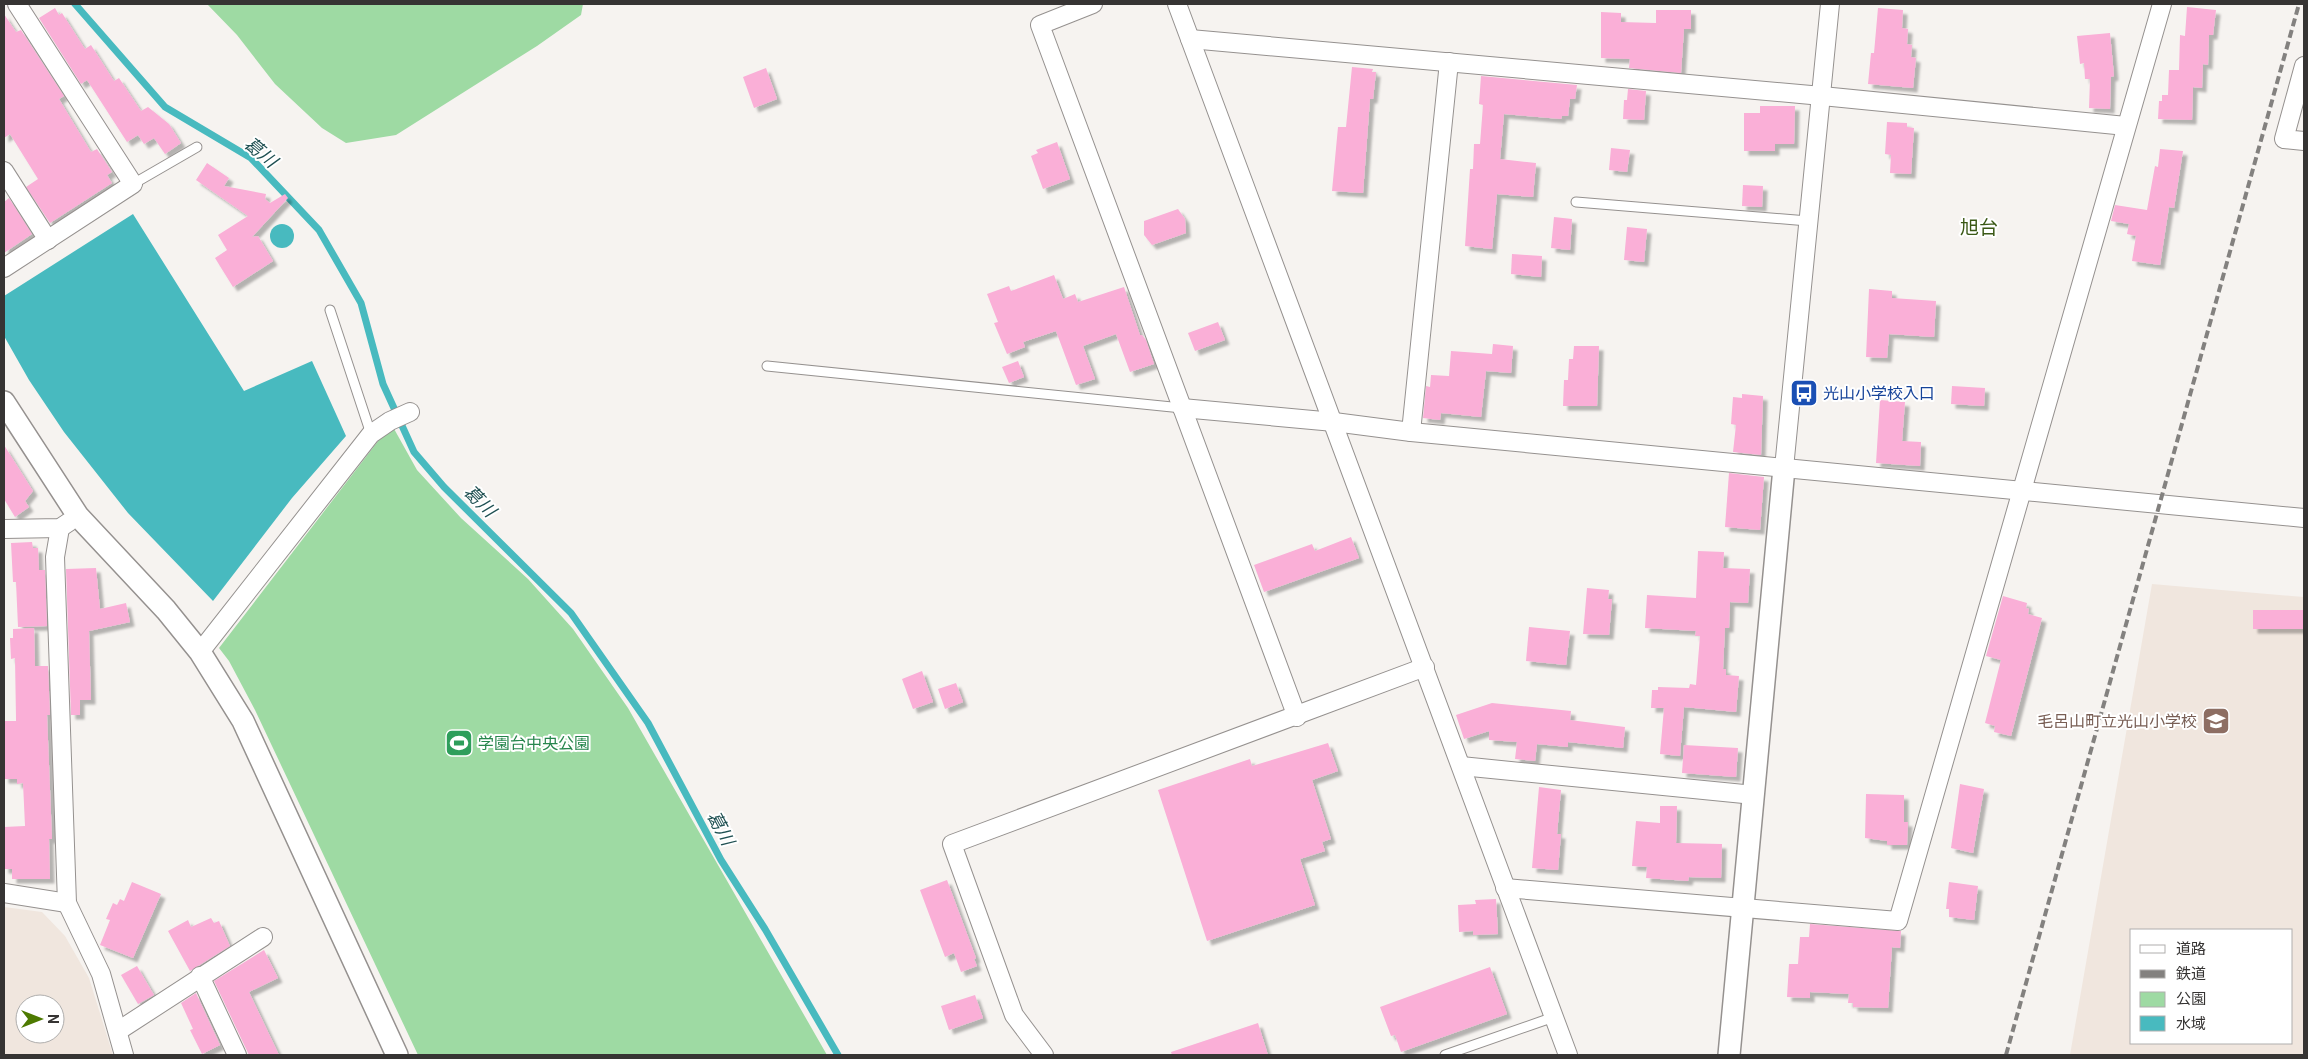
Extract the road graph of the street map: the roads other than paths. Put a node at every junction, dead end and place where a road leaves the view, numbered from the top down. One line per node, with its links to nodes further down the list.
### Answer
1 (17, 4): 14 (street)
2 (1093, 4): 22 (street)
3 (1177, 4): 6 (street)
4 (1830, 4): 9 (street)
5 (2162, 4): 10 (street)
6 (1190, 39): 7 (street); 24 (street)
7 (1450, 62): 9 (street); 25 (street)
8 (2304, 66): 11 (street)
9 (1822, 96): 10 (street); 16 (street)
10 (2126, 126): 28 (street)
11 (2304, 141)
12 (197, 147): 14 (lane)
13 (4, 171): 17 (street)
14 (134, 184): 17 (street)
15 (1576, 202): 16 (lane)
16 (1808, 221): 27 (street)
17 (48, 240): 18 (street)
18 (4, 268)
19 (330, 310): 26 (lane)
20 (767, 366): 22 (lane)
21 (4, 402): 29 (street)
22 (1182, 408): 24 (street); 35 (street)
23 (410, 412): 26 (street)
24 (1334, 422): 25 (street); 34 (street)
25 (1411, 432): 27 (street)
26 (371, 434): 33 (street)
27 (1784, 468): 28 (street); 37 (street)
28 (2023, 490): 30 (street); 41 (street)
29 (78, 516): 31 (street); 33 (street)
30 (2304, 518)
31 (60, 528): 32 (street); 40 (street)
32 (4, 529)
33 (200, 652): 48 (street)
34 (1425, 667): 35 (street); 36 (street)
35 (1297, 717): 49 (street)
36 (1461, 766): 37 (street); 38 (street)
37 (1754, 795): 41 (street)
38 (1505, 888): 41 (street); 44 (street)
39 (4, 894): 40 (street)
40 (66, 903): 45 (street)
41 (1743, 907): 52 (street)
42 (263, 937): 43 (street)
43 (200, 976): 45 (street); 46 (street)
44 (1554, 1018): 50 (lane); 51 (street)
45 (118, 1030): 47 (street)
46 (233, 1054)
47 (124, 1055)
48 (397, 1055)
49 (1044, 1055)
50 (1445, 1055)
51 (1568, 1055)
52 (1729, 1055)

